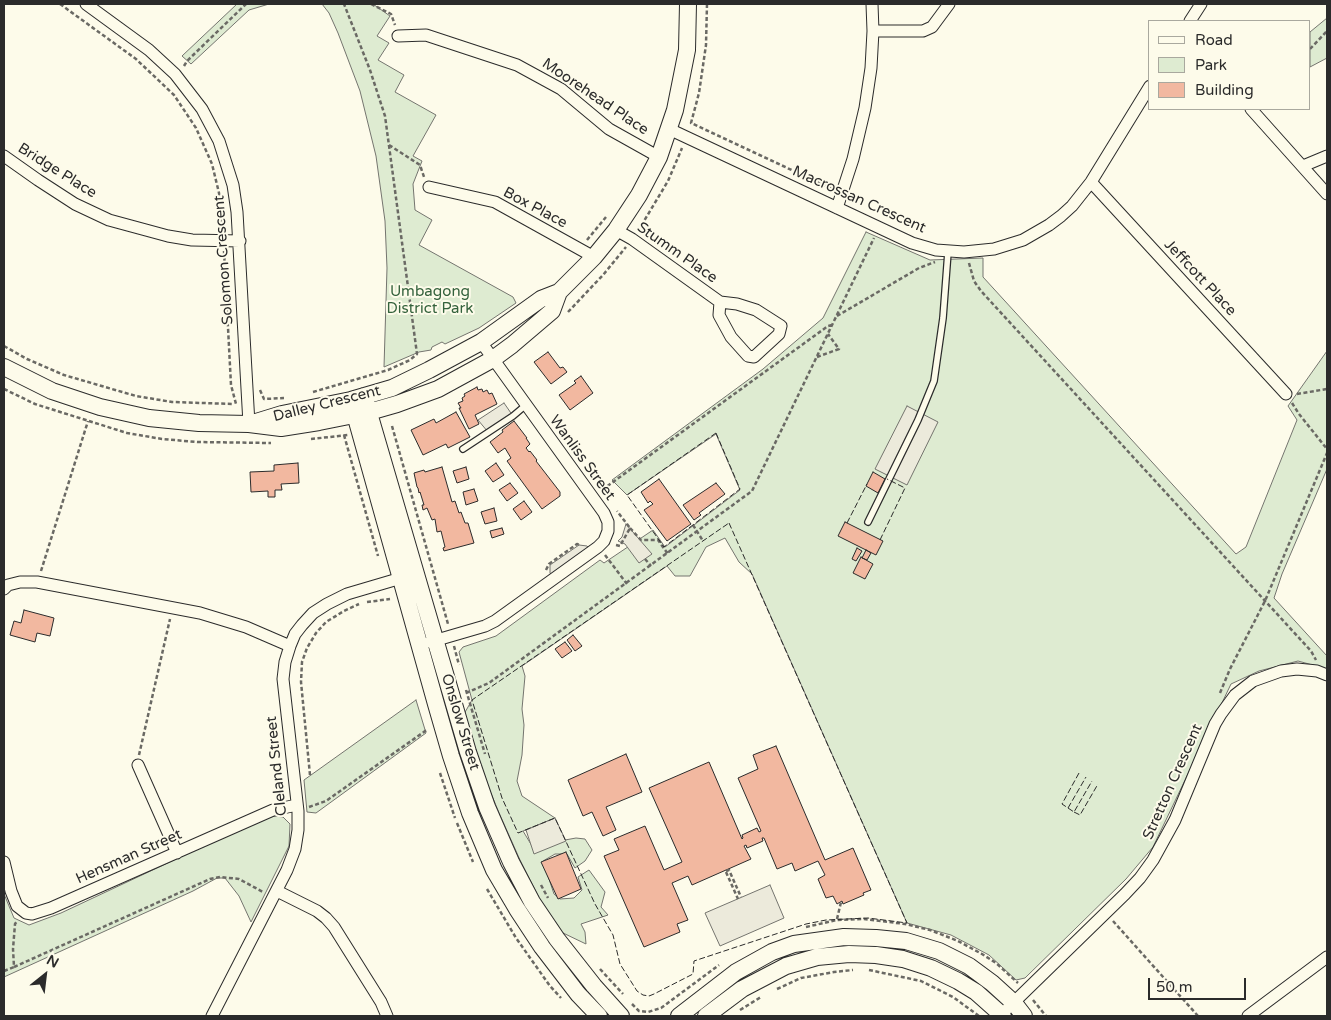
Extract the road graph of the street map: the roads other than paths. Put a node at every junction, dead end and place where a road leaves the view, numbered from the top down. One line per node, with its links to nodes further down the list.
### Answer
1 (86, 4): 21 (street, Solomon Crescent)
2 (688, 4): 11 (street, Dalley Crescent)
3 (872, 4): 7 (street)
4 (949, 4): 7 (street)
5 (1200, 4): 6 (street)
6 (1191, 20)
7 (873, 31): 19 (street)
8 (398, 36): 14 (street, Moorehead Place)
9 (1148, 89): 16 (street, Macrossan Crescent)
10 (1252, 110): 15 (street)
11 (669, 129): 14 (street, Dalley Crescent); 19 (street, Macrossan Crescent)
12 (4, 156): 21 (street, Bridge Place)
13 (1327, 156): 15 (street)
14 (659, 157): 20 (street, Dalley Crescent)
15 (1303, 166): 18 (street)
16 (1091, 182): 22 (street, Macrossan Crescent); 29 (street, Jeffcott Place)
17 (429, 188): 23 (street, Box Place)
18 (1327, 194)
19 (837, 208): 22 (street, Macrossan Crescent)
20 (616, 230): 23 (street, Dalley Crescent); 25 (street, Stumm Place)
21 (240, 241): 32 (street, Solomon Crescent)
22 (948, 252): 35 (lane)
23 (594, 257): 24 (street, Dalley Crescent)
24 (559, 292): 26 (street, Dalley Crescent); 27 (street, Dalley Crescent)
25 (720, 302): 25 (street, Stumm Place)
26 (481, 342): 27 (street, Wanliss Street); 31 (street, Dalley Crescent)
27 (493, 359): 30 (street, Wanliss Street); 31 (street, Dalley Crescent)
28 (4, 368): 32 (street, Dalley Crescent)
29 (1286, 394)
30 (526, 405): 33 (lane); 39 (street, Wanliss Street)
31 (360, 406): 32 (street, Dalley Crescent); 34 (street, Onslow Street)
32 (249, 424)
33 (463, 449)
34 (387, 500): 36 (street, Onslow Street); 37 (street, Onslow Street)
35 (868, 522)
36 (417, 574): 37 (street, Cleland Street); 39 (street, Onslow Street)
37 (401, 579): 40 (street, Onslow Street); 41 (street, Cleland Street)
38 (4, 589): 41 (street)
39 (444, 638): 40 (street, Wanliss Street); 47 (street, Onslow Street)
40 (419, 645): 48 (street, Onslow Street)
41 (290, 646): 44 (street, Cleland Street)
42 (1327, 675): 51 (street, Stretton Crescent)
43 (138, 765): 45 (street)
44 (297, 808): 45 (street, Hensman Street); 49 (street, Cleland Street)
45 (176, 852): 46 (street, Hensman Street)
46 (4, 862)
47 (510, 862): 48 (street); 55 (street, Onslow Street)
48 (494, 870): 54 (street, Onslow Street)
49 (275, 894): 52 (street, Cleland Street); 53 (street)
50 (1327, 957): 59 (street)
51 (1006, 1011): 56 (street); 57 (street); 58 (street)
52 (212, 1016)
53 (387, 1016)
54 (599, 1016)
55 (621, 1016)
56 (679, 1016)
57 (706, 1016)
58 (1024, 1016)
59 (1248, 1016)

